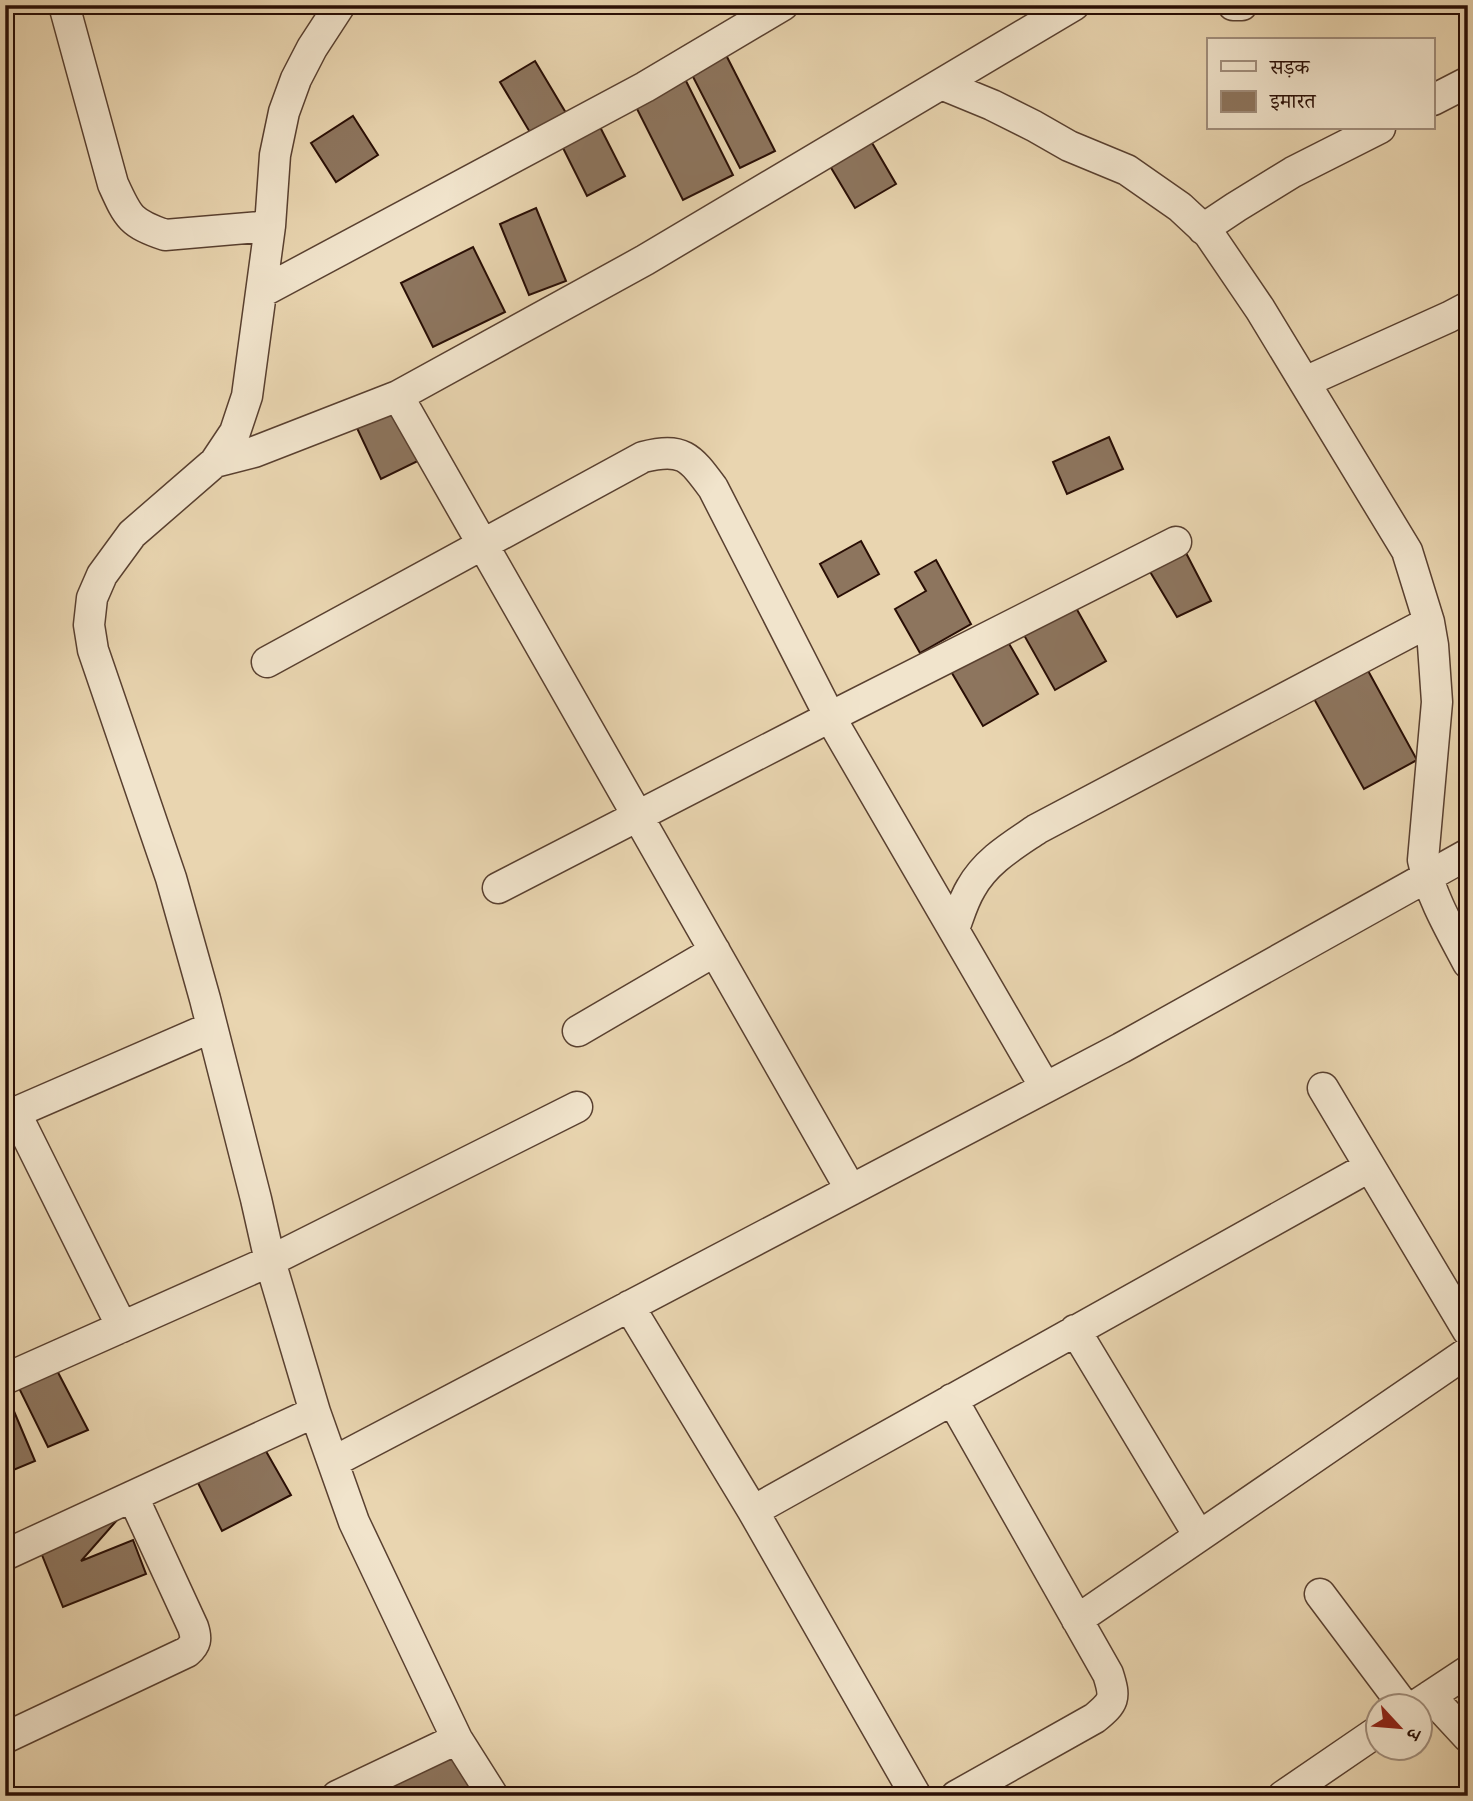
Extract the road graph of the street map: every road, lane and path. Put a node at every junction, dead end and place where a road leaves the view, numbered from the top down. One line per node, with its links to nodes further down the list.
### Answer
1 (64, 5): 11 (street)
2 (340, 5): 11 (street)
3 (783, 5): 13 (street)
4 (1074, 5): 7 (street)
5 (1233, 5): 6 (street)
6 (1242, 5)
7 (942, 84): 12 (street); 16 (street)
8 (1466, 87): 9 (street)
9 (1434, 100)
10 (1376, 130): 12 (street)
11 (270, 226): 13 (street)
12 (1203, 229): 15 (street)
13 (261, 292): 17 (street)
14 (1468, 307): 15 (street)
15 (1305, 382): 20 (street)
16 (398, 396): 17 (street); 19 (street)
17 (215, 462): 30 (street)
18 (1176, 542): 22 (street)
19 (483, 545): 21 (street); 22 (street); 23 (street)
20 (1429, 622): 25 (street); 27 (street)
21 (267, 662)
22 (830, 717): 23 (street); 27 (street)
23 (638, 816): 26 (street); 28 (street)
24 (1468, 854): 25 (street)
25 (1427, 877): 29 (street); 32 (street)
26 (498, 888)
27 (954, 929): 32 (street)
28 (715, 951): 31 (street); 37 (street)
29 (1468, 963)
30 (212, 1027): 35 (street); 38 (street)
31 (578, 1031)
32 (1045, 1087): 37 (street)
33 (1323, 1088): 36 (street)
34 (577, 1107): 38 (street)
35 (10, 1114): 40 (street)
36 (1369, 1167): 41 (street); 42 (street)
37 (851, 1189): 39 (street)
38 (270, 1261): 40 (street); 46 (street)
39 (629, 1306): 47 (street); 49 (street)
40 (122, 1326): 44 (street)
41 (1075, 1330): 45 (street); 50 (street)
42 (1468, 1331)
43 (1468, 1352): 50 (street)
44 (5, 1379)
45 (952, 1399): 49 (street); 53 (street)
46 (315, 1412): 47 (street); 48 (street)
47 (333, 1462): 60 (street)
48 (132, 1497): 51 (street); 59 (street)
49 (753, 1511): 64 (street)
50 (1199, 1536): 53 (street)
51 (5, 1555)
52 (1320, 1594): 55 (street)
53 (1077, 1619): 65 (street)
54 (1468, 1671): 56 (street)
55 (1406, 1692)
56 (1434, 1692)
57 (1434, 1715): 58 (street)
58 (1468, 1737)
59 (5, 1738)
60 (457, 1739): 62 (street); 63 (street)
61 (1364, 1741): 66 (street)
62 (337, 1796)
63 (493, 1796)
64 (916, 1796)
65 (956, 1796)
66 (1283, 1796)

